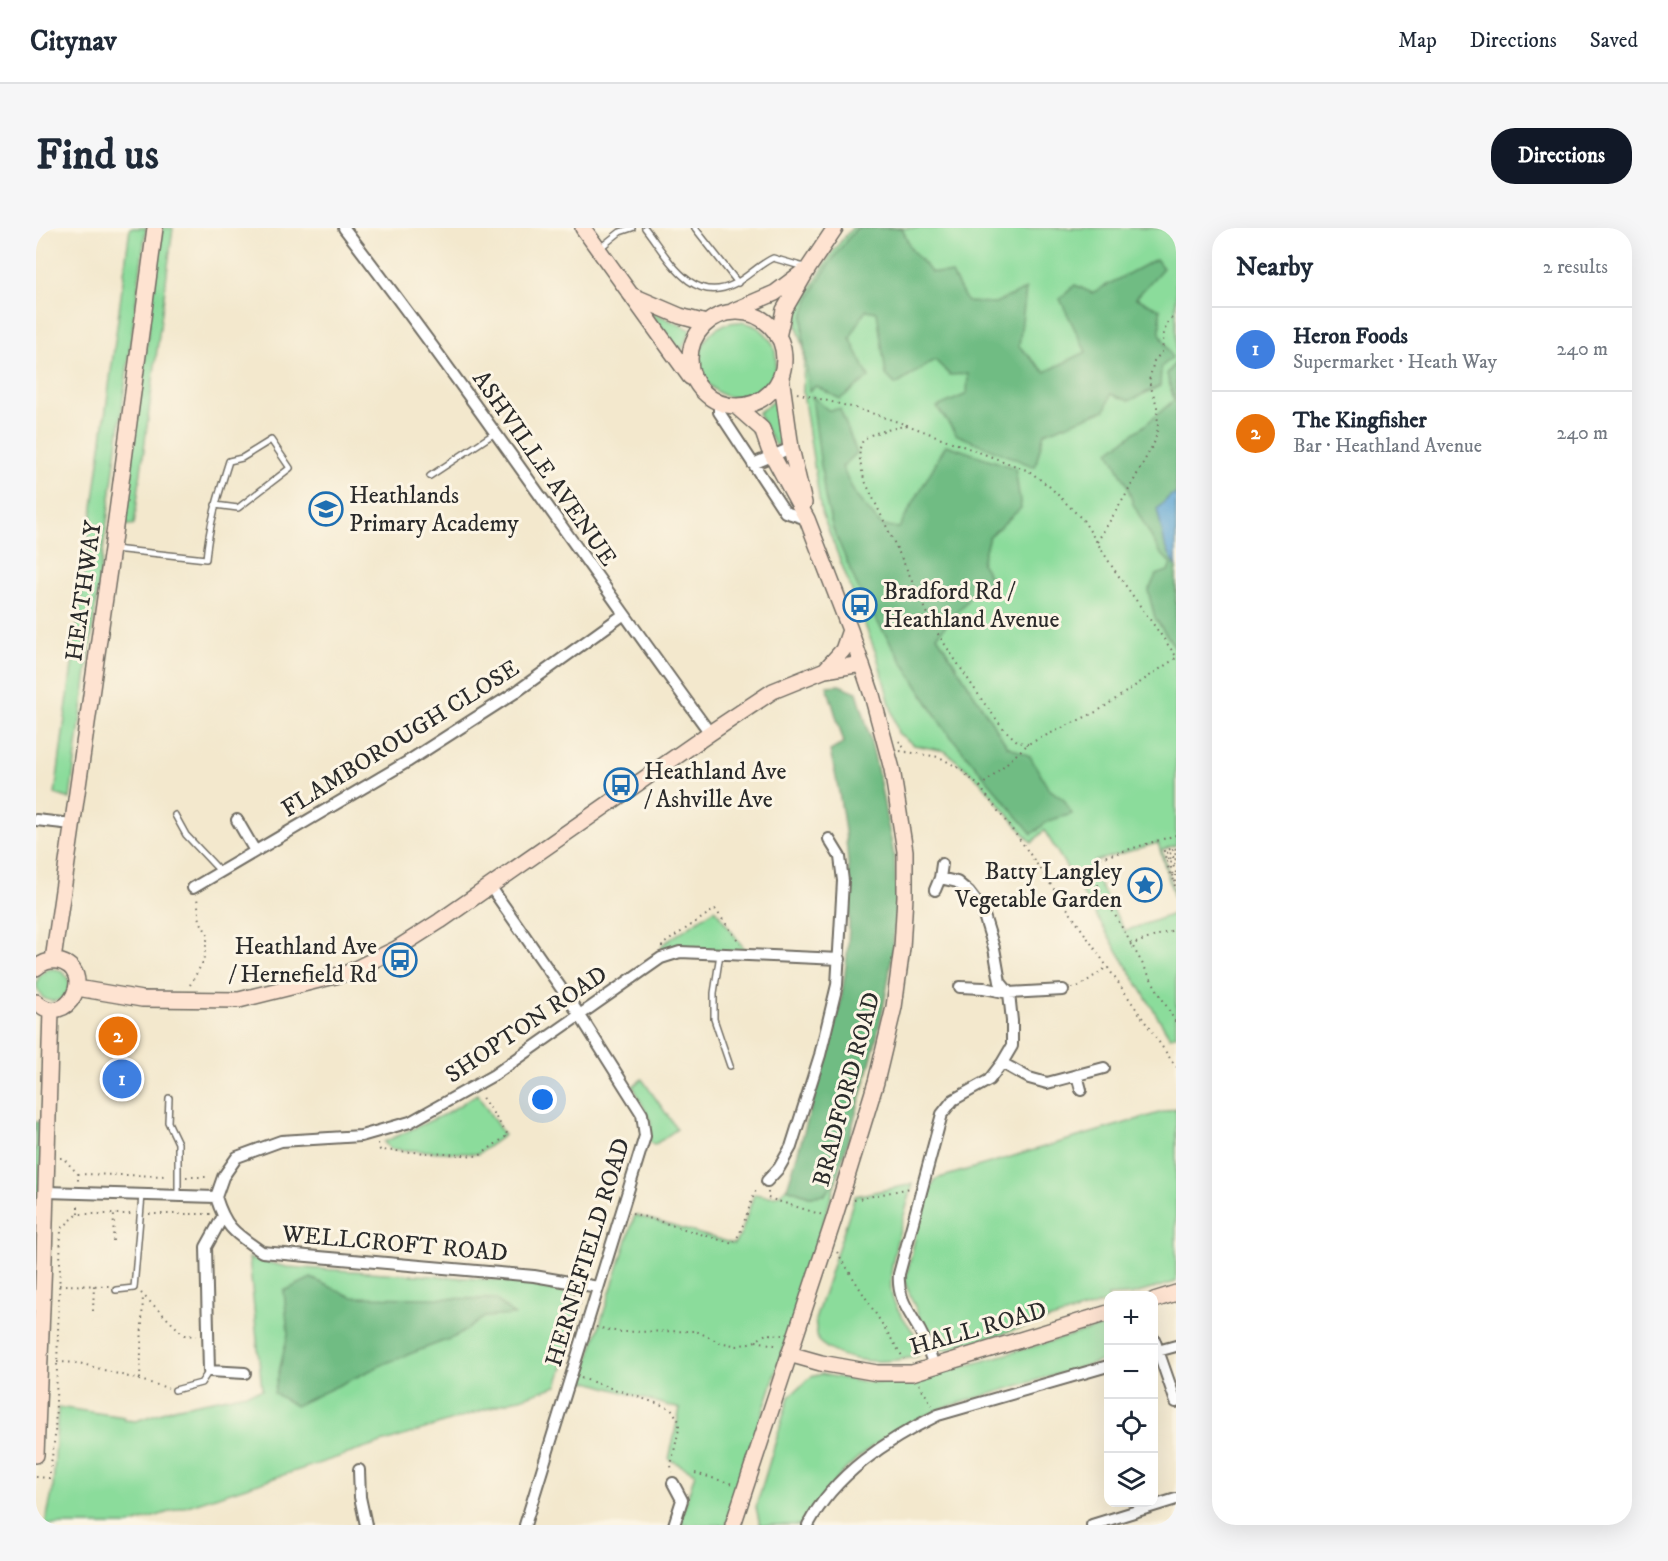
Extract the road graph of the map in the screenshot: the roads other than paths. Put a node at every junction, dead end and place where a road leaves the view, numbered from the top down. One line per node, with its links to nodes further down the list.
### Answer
1 (154, 228): 28 (main road, HEATHWAY)
2 (344, 228): 19 (street, ASHVILLE AVENUE)
3 (583, 228): 8 (main road)
4 (632, 228): 8 (lane)
5 (645, 228): 10 (lane)
6 (695, 228): 10 (lane)
7 (835, 228): 9 (main road)
8 (598, 249): 11 (main road)
9 (809, 267): 10 (lane); 12 (main road); 14 (main road)
10 (738, 283)
11 (631, 295): 13 (main road); 16 (main road)
12 (730, 312): 13 (main road); 14 (main road)
13 (706, 323): 16 (main road)
14 (778, 337): 15 (main road)
15 (781, 376): 18 (main road); 20 (main road, BRADFORD ROAD)
16 (697, 386): 17 (main road)
17 (719, 404): 18 (main road); 22 (street)
18 (737, 407): 21 (main road, BRADFORD ROAD)
19 (495, 432): 23 (lane); 29 (street, ASHVILLE AVENUE)
20 (791, 448): 21 (street); 27 (main road, BRADFORD ROAD)
21 (773, 456): 22 (street); 24 (main road, BRADFORD ROAD)
22 (753, 464): 25 (street)
23 (430, 476)
24 (785, 480): 25 (lane); 27 (main road, BRADFORD ROAD)
25 (769, 487): 27 (street)
26 (215, 506): 26 (lane); 28 (lane)
27 (807, 519): 30 (main road, BRADFORD ROAD)
28 (112, 549): 37 (main road, HEATHWAY)
29 (623, 615): 33 (street, ASHVILLE AVENUE); 39 (street, FLAMBOROUGH CLOSE)
30 (850, 630): 31 (main road, BRADFORD ROAD); 32 (main road)
31 (862, 664): 32 (main road); 77 (main road, BRADFORD ROAD)
32 (825, 670): 33 (main road)
33 (710, 733): 43 (main road)
34 (175, 815): 41 (lane)
35 (36, 820): 37 (street)
36 (237, 820): 39 (street)
37 (72, 824): 48 (main road, HEATHWAY)
38 (829, 839): 47 (street)
39 (255, 851): 41 (street, FLAMBOROUGH CLOSE)
40 (942, 864): 42 (street)
41 (220, 872): 44 (street, FLAMBOROUGH CLOSE)
42 (940, 878): 45 (street); 53 (street)
43 (490, 886): 51 (main road); 56 (street, HERNEFIELD ROAD)
44 (193, 888)
45 (935, 890)
46 (720, 954): 47 (street, SHOPTON ROAD); 56 (street, SHOPTON ROAD); 58 (lane)
47 (840, 959): 63 (street)
48 (53, 960): 49 (main road); 51 (main road)
49 (36, 968)
50 (960, 987): 53 (street)
51 (77, 988): 55 (main road)
52 (1063, 990): 53 (street)
53 (1009, 993): 57 (street)
54 (36, 1002): 55 (main road)
55 (51, 1010): 64 (main road)
56 (579, 1014): 67 (street, SHOPTON ROAD); 70 (street, HERNEFIELD ROAD)
57 (1002, 1063): 60 (street); 79 (street)
58 (730, 1066)
59 (1104, 1068): 60 (street)
60 (1077, 1075): 61 (street)
61 (1081, 1090)
62 (169, 1098): 66 (lane)
63 (767, 1181)
64 (46, 1192): 65 (street); 69 (main road)
65 (142, 1195): 66 (street); 71 (lane)
66 (178, 1196): 67 (street)
67 (216, 1197): 68 (street)
68 (221, 1221): 70 (street, WELLCROFT ROAD); 81 (street)
69 (40, 1259): 85 (main road)
70 (598, 1287): 91 (street, HERNEFIELD ROAD)
71 (116, 1290)
72 (1176, 1293): 73 (main road)
73 (1158, 1299)
74 (1104, 1314): 79 (main road, HALL ROAD)
75 (1176, 1346): 76 (street)
76 (1158, 1351)
77 (789, 1354): 79 (main road, HALL ROAD); 93 (main road, BRADFORD ROAD)
78 (1158, 1357): 84 (street)
79 (934, 1366)
80 (1104, 1367): 94 (street)
81 (209, 1371): 82 (street); 83 (lane)
82 (245, 1373)
83 (175, 1390)
84 (1176, 1402)
85 (37, 1423): 86 (main road)
86 (36, 1455)
87 (359, 1470): 90 (street)
88 (673, 1483): 92 (street)
89 (1176, 1500): 95 (street)
90 (366, 1525)
91 (525, 1525)
92 (674, 1525)
93 (734, 1525)
94 (808, 1525)
95 (1092, 1525)

